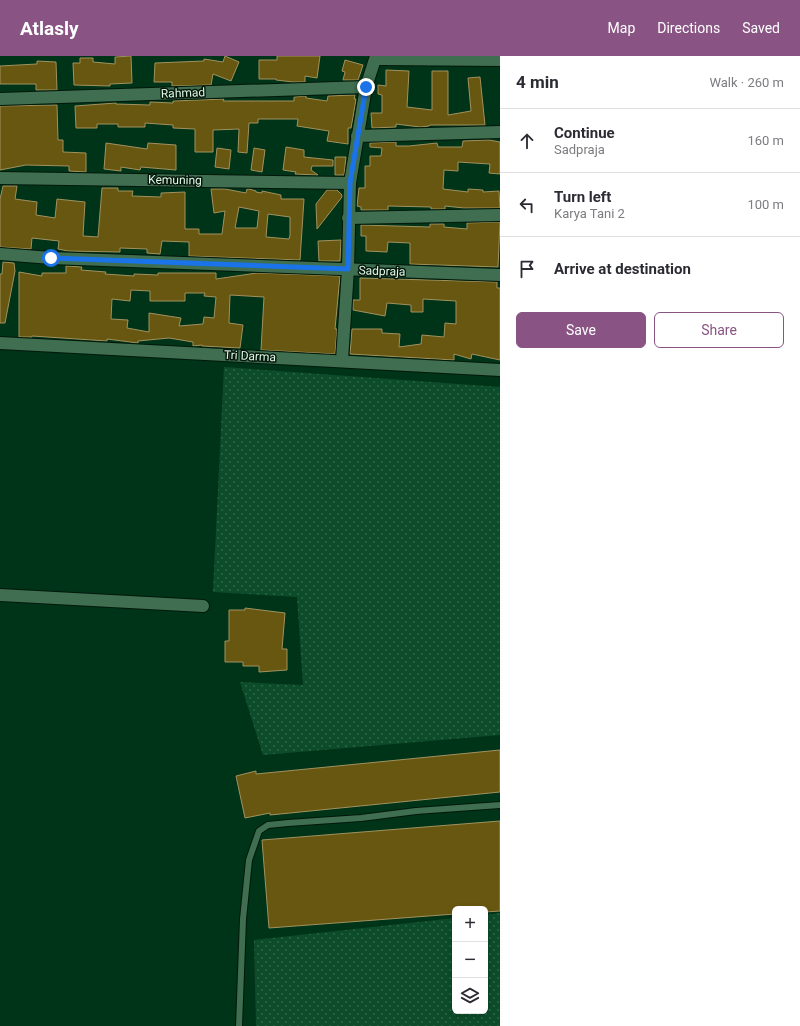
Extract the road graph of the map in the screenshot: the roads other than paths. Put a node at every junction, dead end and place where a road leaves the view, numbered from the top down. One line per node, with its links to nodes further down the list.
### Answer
1 (376, 57): 2 (street); 3 (street)
2 (500, 60)
3 (366, 87): 4 (street, Rahmad); 6 (street)
4 (0, 99)
5 (500, 132): 6 (street)
6 (357, 136): 8 (street)
7 (0, 178): 8 (street, Kemuning)
8 (350, 183): 10 (street)
9 (500, 215): 10 (street)
10 (348, 218): 12 (street)
11 (0, 254): 12 (street, Sadpraja)
12 (348, 269): 13 (street, Sadpraja); 15 (street)
13 (500, 275)
14 (0, 342): 15 (street, Tri Darma)
15 (342, 360): 16 (street, Tri Darma)
16 (500, 370)
17 (0, 594): 18 (street)
18 (203, 606)
19 (500, 805): 20 (lane)
20 (239, 1026)

